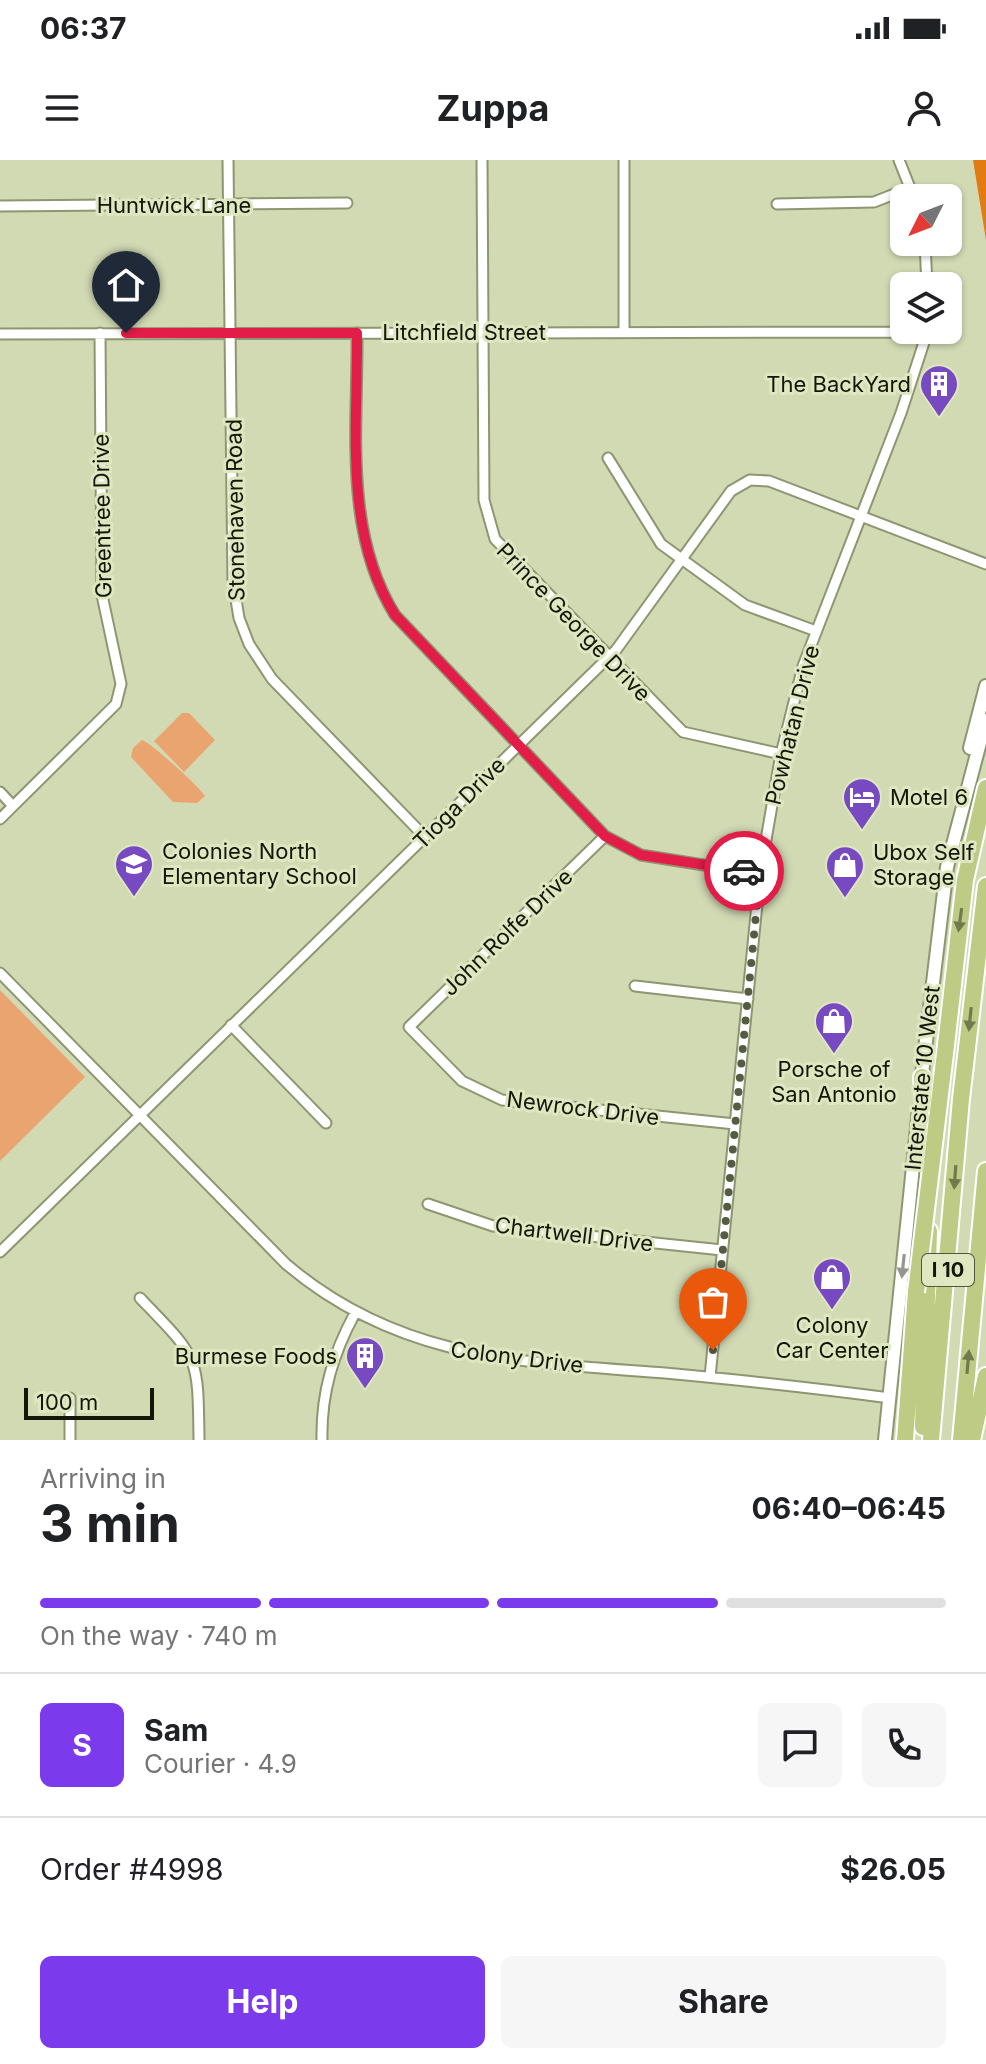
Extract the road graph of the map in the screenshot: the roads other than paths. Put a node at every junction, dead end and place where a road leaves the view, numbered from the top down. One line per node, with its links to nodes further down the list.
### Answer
1 (228, 160): 9 (street, Stonehaven Road)
2 (482, 160): 13 (street, Prince George Drive)
3 (624, 160): 11 (street)
4 (899, 160): 5 (street)
5 (908, 184)
6 (890, 198): 8 (street)
7 (347, 203): 9 (street, Huntwick Lane)
8 (777, 204)
9 (229, 205): 10 (street, Huntwick Lane); 17 (street, Stonehaven Road)
10 (0, 206)
11 (624, 331): 12 (street, Litchfield Street); 13 (street, Litchfield Street)
12 (890, 331)
13 (484, 332): 15 (street, Litchfield Street); 24 (street, Prince George Drive)
14 (100, 333): 16 (street, Litchfield Street); 17 (street, Litchfield Street); 31 (street, Greentree Drive)
15 (357, 333): 17 (street, Litchfield Street); 27 (street)
16 (0, 334)
17 (232, 334): 34 (street, Stonehaven Road)
18 (923, 344): 20 (street, Powhatan Drive)
19 (608, 458): 21 (street)
20 (861, 516): 21 (street, Tioga Drive); 22 (street, Tioga Drive); 23 (street, Powhatan Drive)
21 (681, 559): 23 (street); 24 (street, Tioga Drive)
22 (986, 564)
23 (816, 631): 28 (street, Powhatan Drive)
24 (608, 658): 27 (street, Tioga Drive); 28 (street, Prince George Drive)
25 (986, 686): 35 (main road)
26 (986, 720): 35 (main road, Interstate 10 West)
27 (518, 745): 33 (street); 34 (street, Tioga Drive)
28 (781, 754): 36 (street, Powhatan Drive)
29 (986, 788): 61 (highway, one-way to 61, bridge)
30 (0, 792): 31 (street)
31 (13, 806): 32 (street)
32 (0, 819)
33 (605, 836): 36 (street); 42 (street, John Rolfe Drive)
34 (425, 837): 41 (street, Tioga Drive)
35 (952, 844): 43 (main road, Interstate 10 West)
36 (760, 874): 40 (street, Powhatan Drive)
37 (986, 886): 63 (highway, I 10, one-way to 63)
38 (0, 973): 44 (street, Colony Drive)
39 (635, 986): 40 (street)
40 (748, 999): 46 (street, Powhatan Drive)
41 (231, 1025): 44 (street, Tioga Drive); 45 (street)
42 (409, 1027): 46 (street, Newrock Drive)
43 (922, 1077): 56 (main road, Interstate 10 West, one-way to 56); 62 (highway)
44 (139, 1115): 50 (street, Tioga Drive); 52 (street, Colony Drive)
45 (326, 1123)
46 (735, 1124): 49 (street, Powhatan Drive)
47 (986, 1171): 64 (highway, I 10, one-way to 47)
48 (428, 1204): 49 (street, Chartwell Drive)
49 (722, 1250): 54 (street, Powhatan Drive)
50 (0, 1252)
51 (140, 1298): 58 (street)
52 (355, 1313): 54 (street, Colony Drive); 59 (street)
53 (986, 1376): 65 (highway)
54 (710, 1377): 56 (street, Colony Drive)
55 (70, 1398): 57 (street)
56 (890, 1398): 60 (main road, Interstate 10 West)
57 (70, 1440)
58 (199, 1440)
59 (322, 1440)
60 (885, 1440)
61 (905, 1440)
62 (923, 1440)
63 (931, 1440)
64 (961, 1440)
65 (972, 1440)

